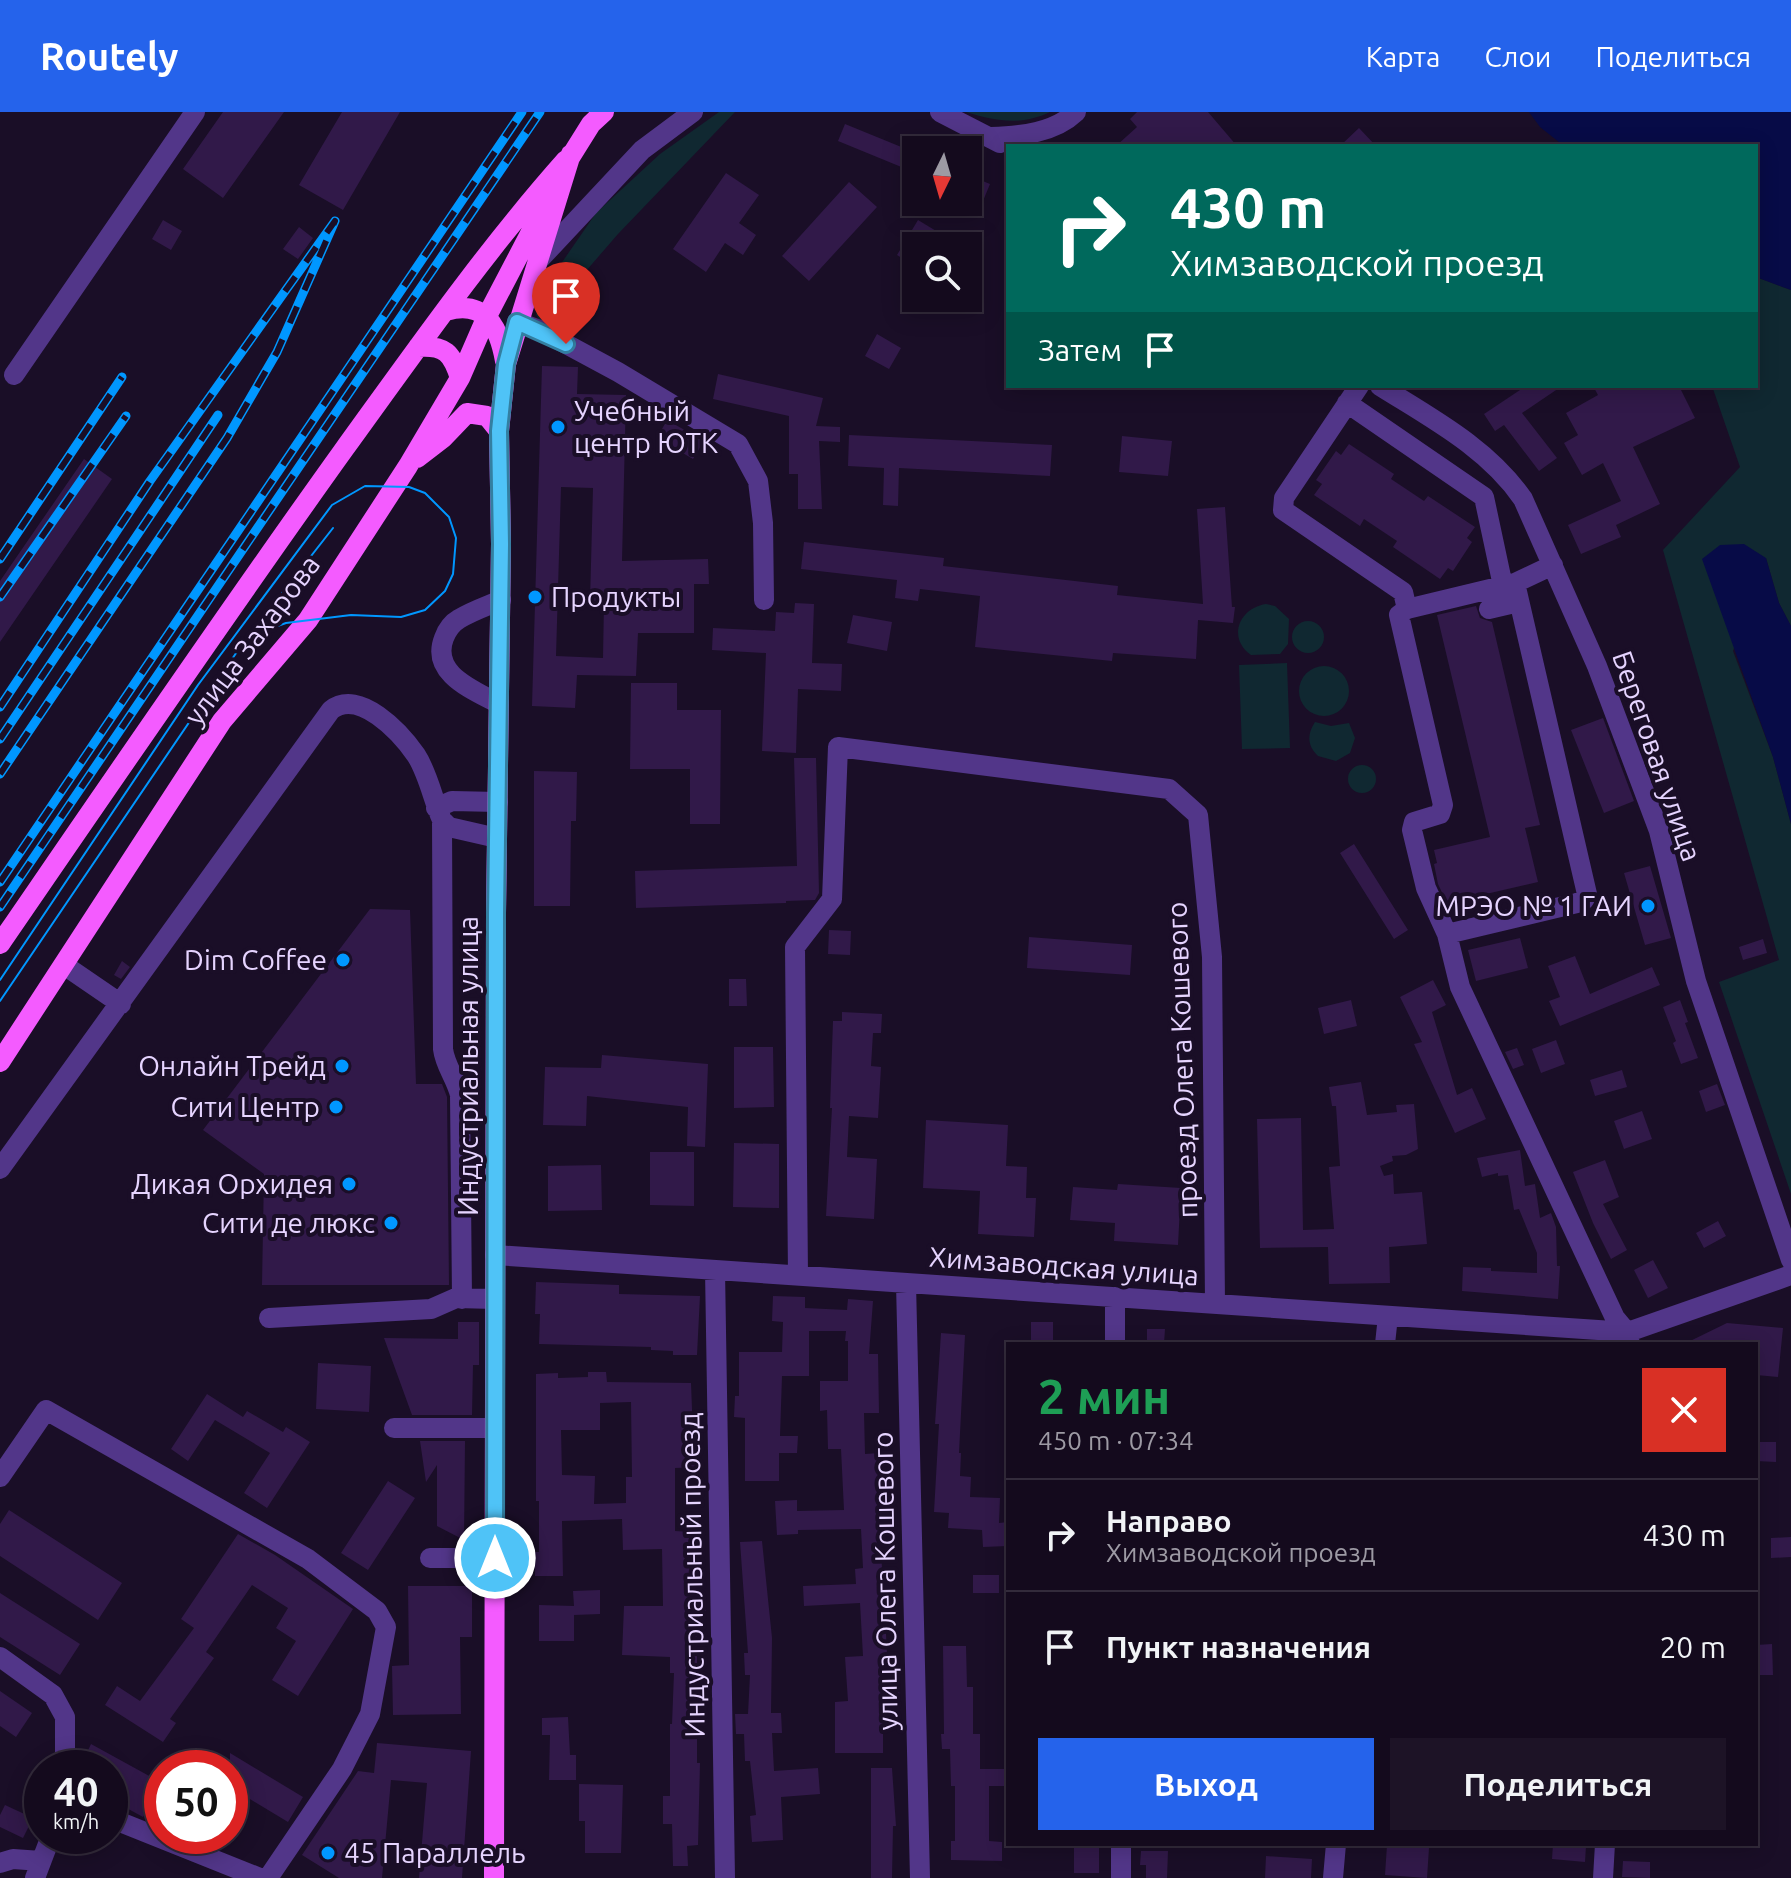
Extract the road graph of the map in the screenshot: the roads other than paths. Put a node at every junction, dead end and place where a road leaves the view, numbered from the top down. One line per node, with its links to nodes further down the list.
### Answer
1 (604, 112): 7 (main road, улица Захарова)
2 (693, 112): 8 (street)
3 (940, 112): 6 (street)
4 (1076, 112): 6 (street)
5 (194, 113): 14 (street)
6 (1000, 143)
7 (571, 154): 8 (main road, Индустриальная улица); 9 (main road, улица Захарова); 10 (main road, улица Захарова)
8 (539, 260): 11 (main road, Индустриальная улица)
9 (446, 311): 10 (main road); 12 (main road, улица Захарова)
10 (487, 316): 13 (main road); 15 (main road, улица Захарова)
11 (517, 322): 13 (main road, Индустриальная улица); 24 (street)
12 (418, 347): 15 (main road); 32 (main road, улица Захарова)
13 (506, 364): 19 (main road, Индустриальная улица)
14 (14, 375)
15 (460, 378): 20 (main road, улица Захарова)
16 (1358, 388): 18 (street)
17 (1383, 388): 21 (street, Береговая улица)
18 (1347, 403): 22 (street); 25 (street)
19 (499, 431): 20 (main road); 23 (main road, Индустриальная улица)
20 (408, 466): 33 (main road, улица Захарова)
21 (1553, 565): 22 (street); 38 (street, Береговая улица)
22 (1516, 587): 25 (street); 26 (street); 31 (street)
23 (501, 600): 27 (main road, Индустриальная улица); 27 (street)
24 (764, 600)
25 (1407, 609): 31 (street)
26 (1489, 609)
27 (499, 704): 28 (main road, Индустриальная улица)
28 (498, 802): 29 (street); 30 (main road, Индустриальная улица)
29 (439, 814): 30 (street); 34 (street); 44 (street)
30 (497, 838): 37 (main road, Индустриальная улица)
31 (1447, 934): 49 (street)
32 (0, 944)
33 (64, 965): 34 (street); 35 (main road, улица Захарова)
34 (121, 1004): 36 (street)
35 (0, 1062)
36 (0, 1169)
37 (495, 1255): 39 (street, Химзаводская улица); 45 (main road, Индустриальная улица)
38 (1791, 1260)
39 (715, 1270): 41 (street, Химзаводская улица); 68 (street, Индустриальный проезд)
40 (1791, 1275): 49 (street, Химзаводская улица)
41 (798, 1276): 42 (street, Химзаводская улица); 46 (street, проезд Олега Кошевого)
42 (906, 1283): 43 (street, Химзаводская улица); 69 (street, улица Олега Кошевого)
43 (1115, 1297): 46 (street, Химзаводская улица); 50 (street)
44 (462, 1299): 45 (street); 48 (street)
45 (495, 1299): 53 (main road, Индустриальная улица)
46 (1215, 1304): 47 (street, Химзаводская улица)
47 (1388, 1316): 49 (street, Химзаводская улица); 51 (street)
48 (269, 1318)
49 (1630, 1338)
50 (1115, 1342)
51 (1385, 1342)
52 (394, 1428): 53 (street)
53 (495, 1428): 56 (main road, Индустриальная улица)
54 (0, 1477): 66 (street)
55 (430, 1558): 56 (street)
56 (495, 1558): 67 (main road, Индустриальная улица)
57 (0, 1657): 58 (street)
58 (65, 1750)
59 (128, 1825): 65 (street)
60 (1121, 1846): 70 (street)
61 (1336, 1846): 71 (street)
62 (1605, 1846): 72 (street)
63 (0, 1863): 64 (street)
64 (38, 1869)
65 (260, 1878)
66 (268, 1878)
67 (494, 1878)
68 (725, 1878)
69 (920, 1878)
70 (1121, 1878)
71 (1333, 1878)
72 (1603, 1878)

